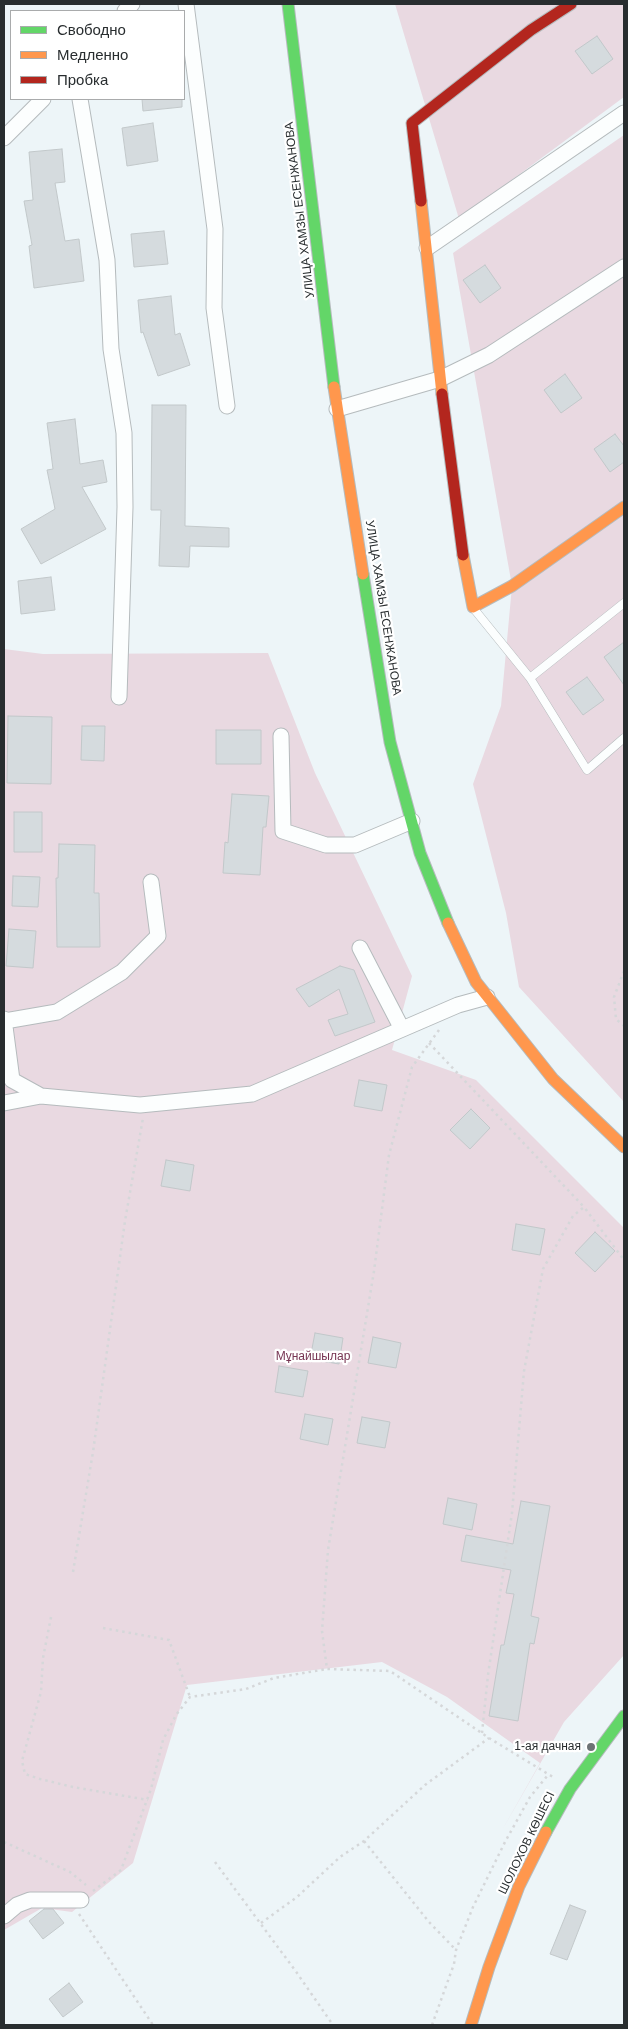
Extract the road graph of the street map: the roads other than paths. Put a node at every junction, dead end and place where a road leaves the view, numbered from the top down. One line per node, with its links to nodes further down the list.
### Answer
1 (186, 4): 11 (street)
2 (288, 4): 12 (main road, УЛИЦА ХАМЗЫ ЕСЕНЖАНОВА)
3 (570, 4): 8 (main road)
4 (42, 100): 7 (street)
5 (80, 100): 17 (street)
6 (624, 113): 8 (street)
7 (4, 138)
8 (428, 248): 10 (main road)
9 (624, 267): 10 (street)
10 (440, 379): 12 (street); 15 (main road)
11 (227, 406)
12 (337, 409): 20 (main road, УЛИЦА ХАМЗЫ ЕСЕНЖАНОВА)
13 (624, 507): 15 (main road)
14 (624, 603): 16 (lane)
15 (473, 607): 16 (lane)
16 (530, 678): 19 (lane)
17 (118, 697)
18 (281, 736): 20 (street)
19 (624, 738)
20 (412, 821): 23 (main road, УЛИЦА ХАМЗЫ ЕСЕНЖАНОВА)
21 (151, 882): 24 (street)
22 (360, 948): 25 (street)
23 (487, 997): 25 (street); 28 (main road, УЛИЦА ХАМЗЫ ЕСЕНЖАНОВА)
24 (4, 1020): 26 (street)
25 (402, 1029): 26 (street)
26 (41, 1096): 27 (street)
27 (4, 1102)
28 (624, 1147)
29 (624, 1716): 32 (main road, ШОЛОХОВ КӨШЕСІ)
30 (83, 1899): 31 (street)
31 (4, 1916)
32 (471, 2025)

